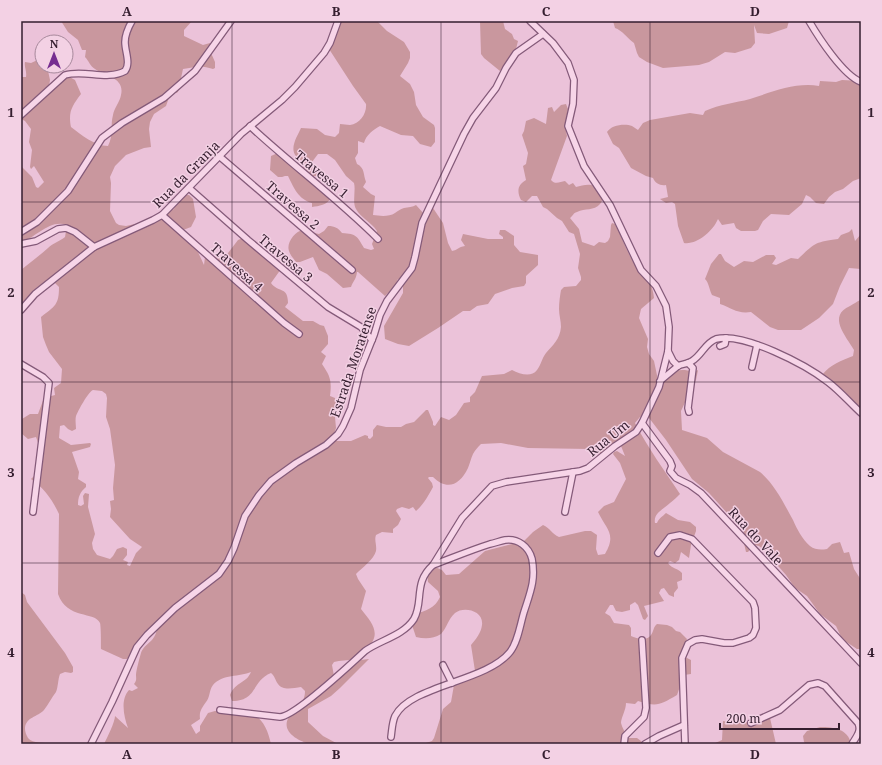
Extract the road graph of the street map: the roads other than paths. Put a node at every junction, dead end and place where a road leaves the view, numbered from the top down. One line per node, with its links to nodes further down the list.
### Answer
1 (132, 21): 8 (street)
2 (232, 21): 13 (street)
3 (338, 21): 9 (street, Rua da Granja)
4 (530, 21): 6 (street)
5 (810, 21): 7 (street)
6 (543, 34): 21 (street, Estrada Moratense); 24 (street)
7 (861, 82)
8 (21, 114)
9 (250, 126): 10 (street, Rua da Granja); 14 (street, Travessa 1)
10 (219, 156): 11 (street, Rua da Granja); 17 (street, Travessa 2)
11 (189, 188): 12 (street, Rua da Granja); 21 (street, Travessa 3)
12 (162, 215): 16 (street, Rua da Granja); 19 (street, Travessa 4)
13 (21, 232)
14 (378, 239)
15 (21, 244): 16 (street)
16 (94, 247): 18 (street, Rua da Granja)
17 (352, 270)
18 (21, 310)
19 (299, 334)
20 (726, 338): 22 (street); 23 (street); 25 (street)
21 (372, 340): 46 (street, Estrada Moratense)
22 (757, 345): 28 (street); 31 (street)
23 (720, 346)
24 (668, 351): 27 (street); 29 (street)
25 (688, 363): 27 (street); 30 (street)
26 (21, 364): 34 (street)
27 (678, 366): 29 (street)
28 (752, 366)
29 (659, 384): 32 (street, Rua Um)
30 (689, 412)
31 (861, 413)
32 (642, 423): 33 (street, Rua Um); 39 (street, Rua do Vale)
33 (573, 472): 35 (street); 37 (street, Rua Um)
34 (33, 512)
35 (565, 512)
36 (658, 552): 44 (street)
37 (433, 565): 41 (street); 42 (street, Rua Um)
38 (642, 640): 47 (street)
39 (861, 663)
40 (443, 665): 41 (street)
41 (452, 683): 45 (street)
42 (220, 710)
43 (751, 723): 50 (street)
44 (684, 726): 48 (street); 49 (street)
45 (391, 737)
46 (90, 744)
47 (624, 744)
48 (645, 744)
49 (686, 744)
50 (852, 744)

